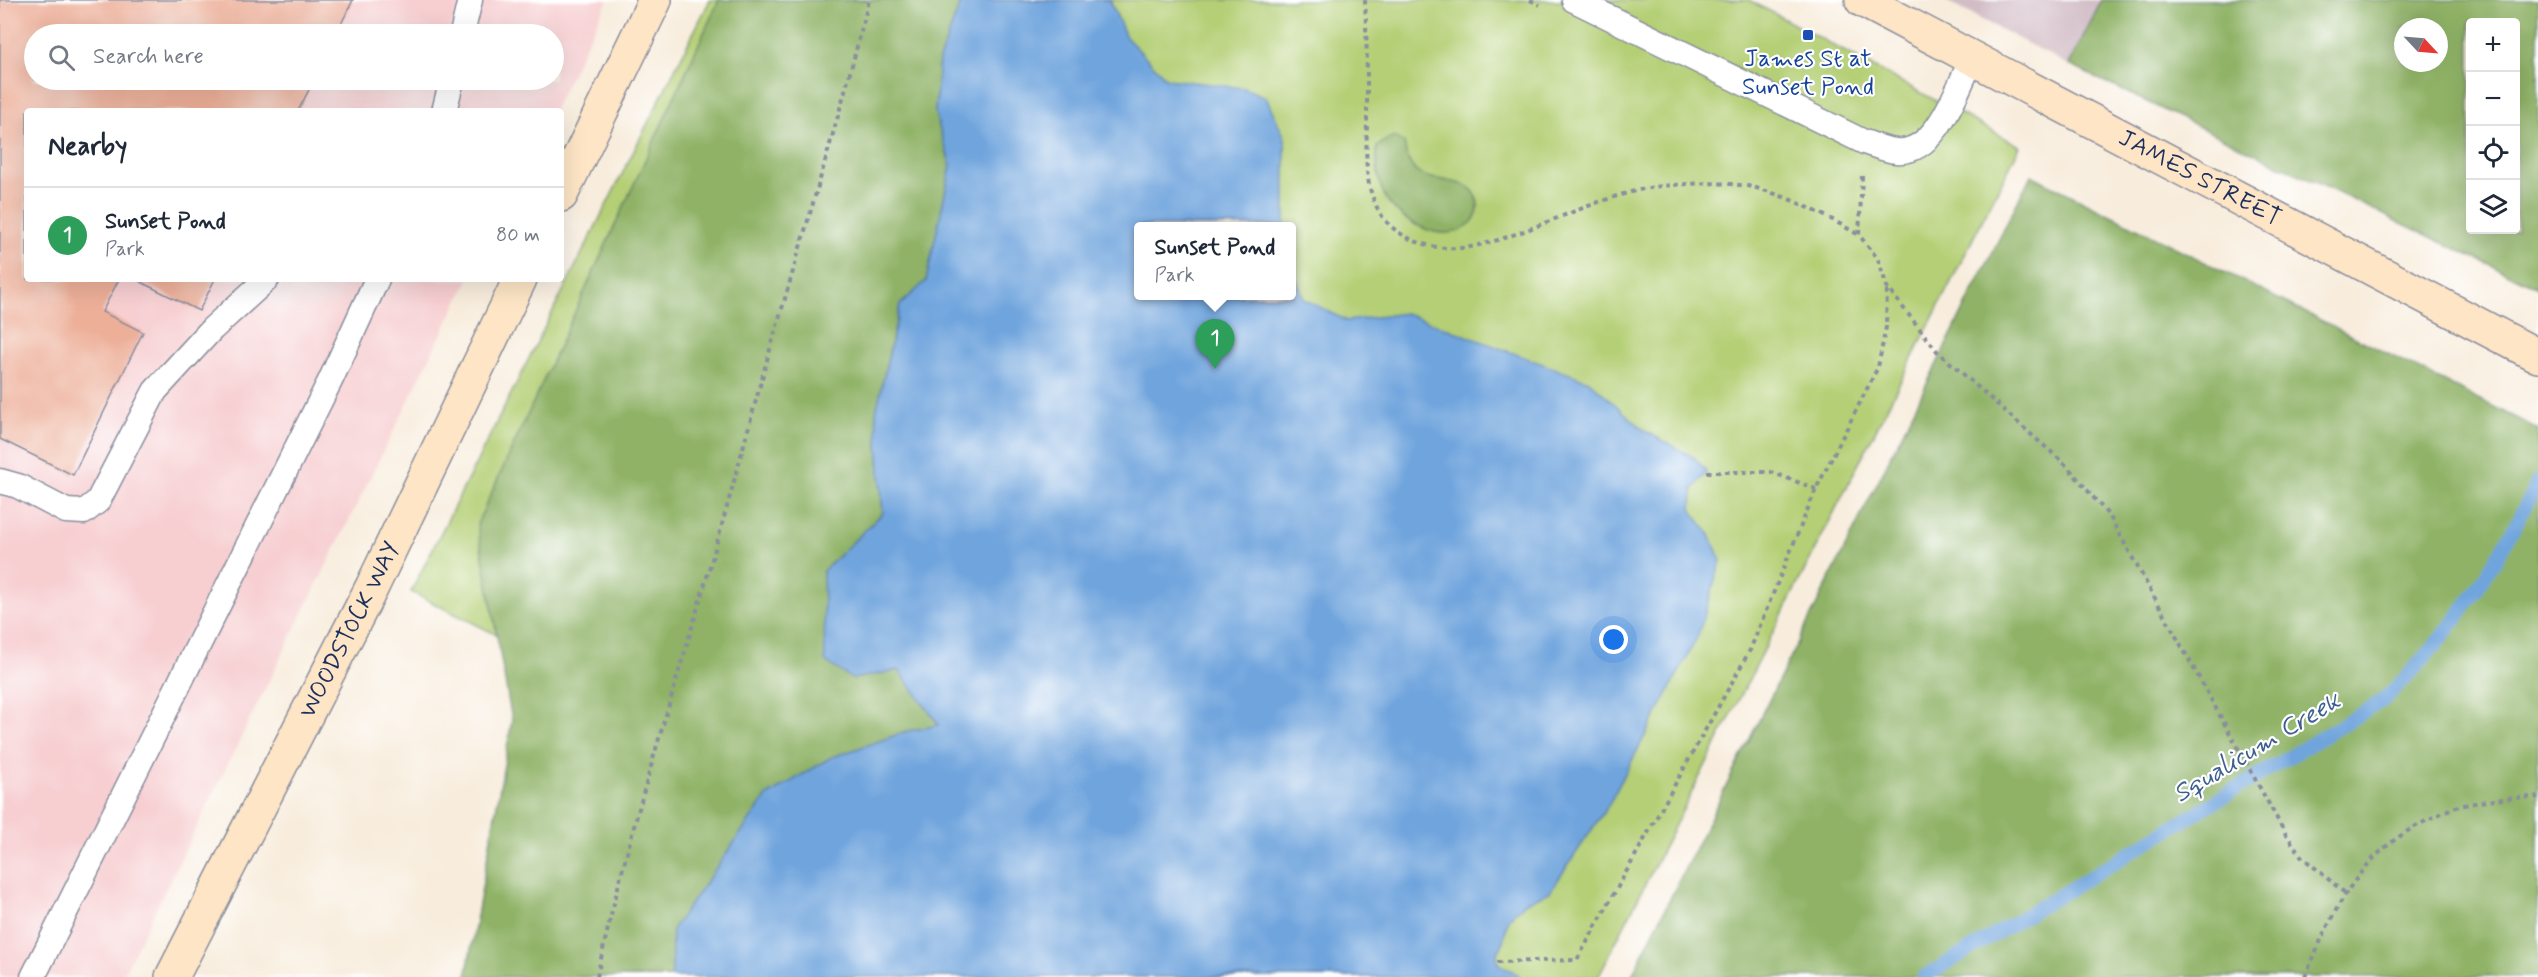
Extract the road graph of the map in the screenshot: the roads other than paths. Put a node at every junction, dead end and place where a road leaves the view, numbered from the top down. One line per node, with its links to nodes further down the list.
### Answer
1 (470, 0): 5 (lane)
2 (655, 0): 9 (main road)
3 (1574, 0): 6 (lane)
4 (1862, 0): 6 (main road, JAMES STREET)
5 (464, 24)
6 (1972, 59): 13 (main road, JAMES STREET)
7 (449, 90): 8 (lane)
8 (445, 108)
9 (564, 189)
10 (376, 282): 15 (lane)
11 (519, 282): 16 (main road, WOODSTOCK WAY)
12 (259, 286): 14 (lane)
13 (2538, 356)
14 (0, 481)
15 (33, 977)
16 (172, 977)

